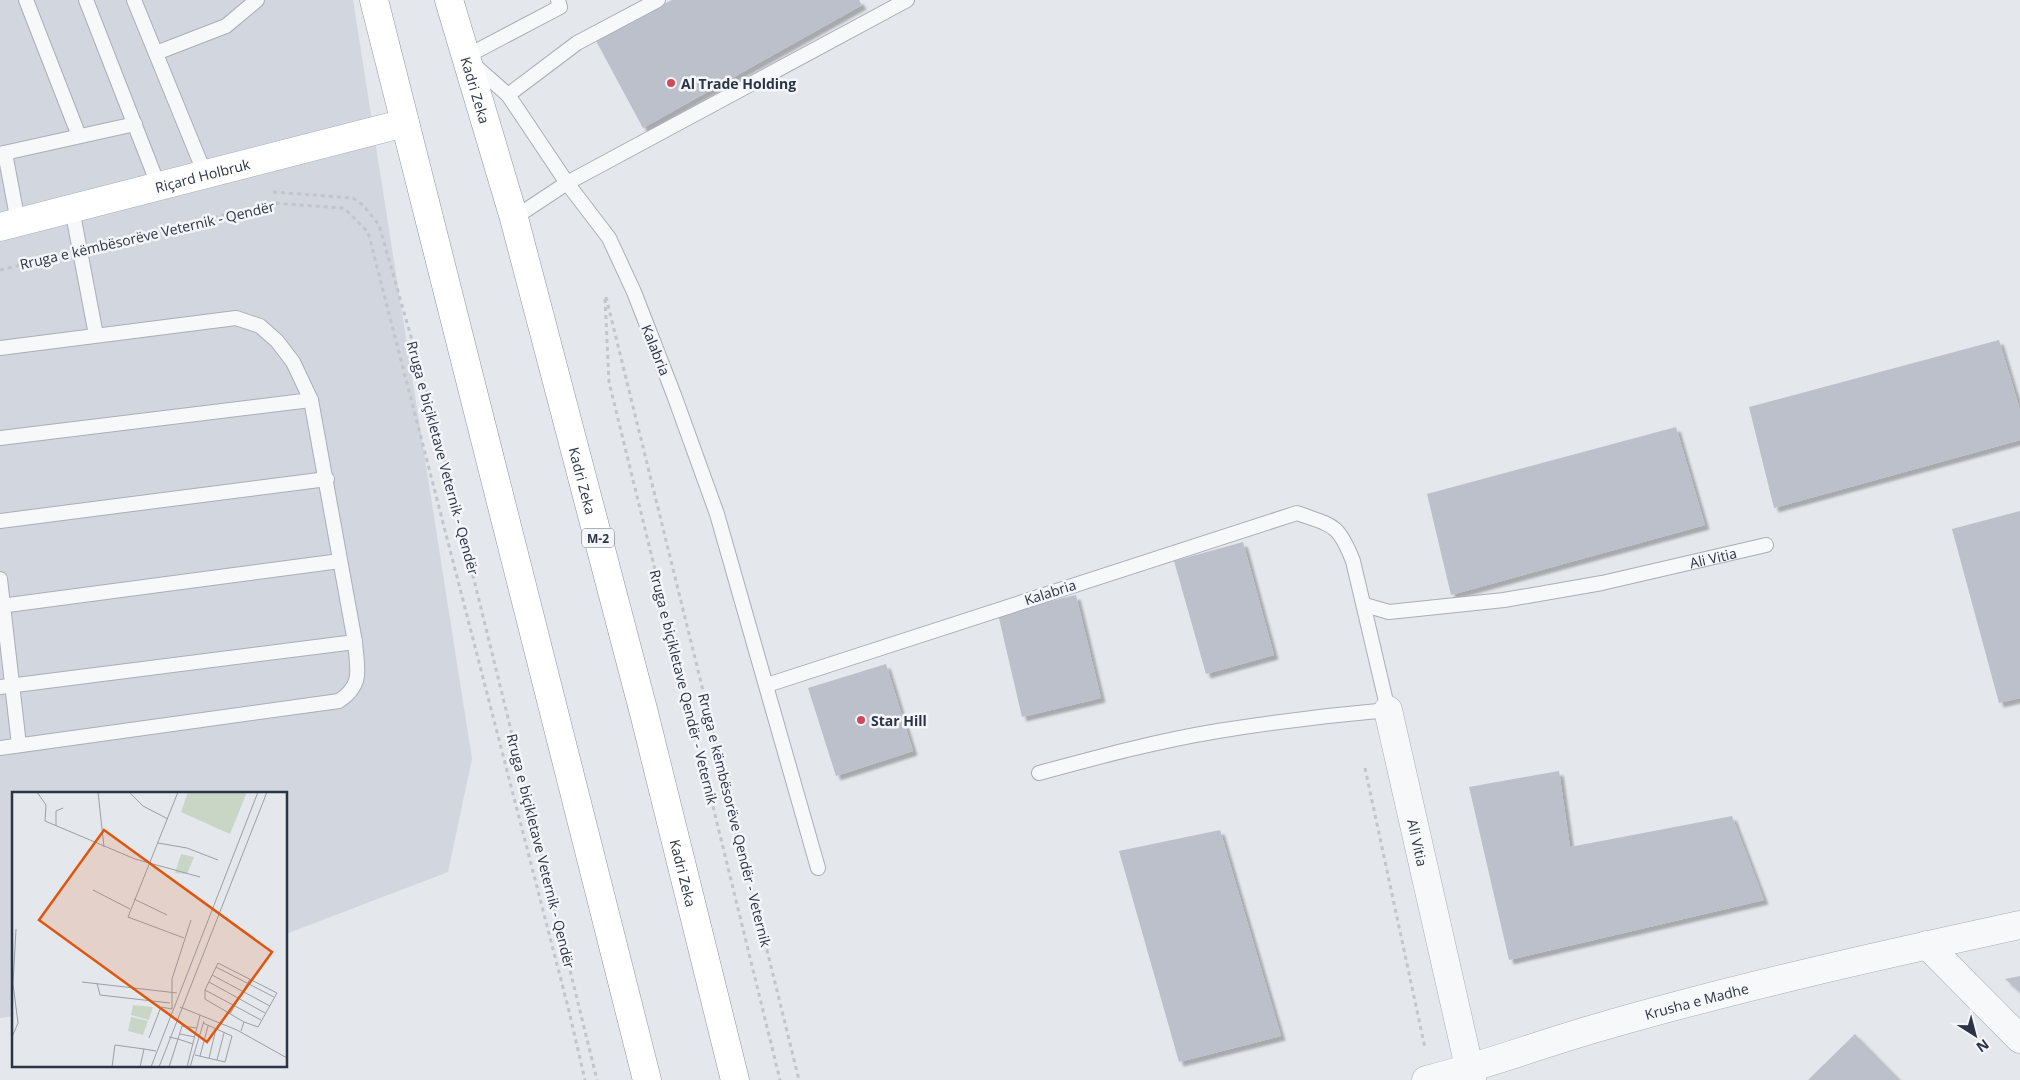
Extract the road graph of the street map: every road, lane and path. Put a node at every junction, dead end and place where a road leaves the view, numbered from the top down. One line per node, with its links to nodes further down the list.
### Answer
1 (26, 0): 15 (lane)
2 (86, 0): 14 (lane)
3 (134, 0): 10 (lane)
4 (257, 0): 10 (lane)
5 (374, 0): 13 (main road)
6 (449, 0): 11 (main road, Kadri Zeka / M-2)
7 (558, 0): 11 (lane)
8 (658, 0): 12 (lane)
9 (907, 0): 18 (lane)
10 (156, 52): 17 (lane)
11 (465, 57): 12 (lane, Kalabria); 22 (main road, Kadri Zeka / M-2)
12 (508, 95): 18 (lane, Kalabria)
13 (405, 123): 17 (main road, Riçard Holbruk); 55 (main road)
14 (134, 124): 15 (lane); 19 (lane)
15 (79, 136): 16 (lane)
16 (2, 154): 23 (lane)
17 (205, 174): 19 (main road, Riçard Holbruk)
18 (567, 183): 22 (lane); 40 (lane, Kalabria)
19 (159, 187): 21 (main road, Riçard Holbruk)
20 (270, 192): 54 (path, Rruga e biçikletave Veternik - Qendër)
21 (72, 209): 23 (main road, Riçard Holbruk); 24 (lane)
22 (514, 218): 56 (main road, Kadri Zeka / M-2)
23 (9, 224)
24 (80, 252): 25 (path, Rruga e këmbësorëve Veternik - Qendër); 27 (lane); 53 (path, Rruga e këmbësorëve Veternik - Qendër)
25 (0, 270)
26 (605, 291): 57 (path, Rruga e biçikletave Qendër - Veternik); 58 (path, Rruga e këmbësorëve Qendër - Veternik)
27 (96, 335): 28 (lane); 29 (lane)
28 (0, 348)
29 (311, 400): 30 (lane); 31 (lane)
30 (0, 438)
31 (327, 479): 32 (lane); 35 (lane)
32 (0, 521)
33 (1334, 526): 37 (lane, Ali Vitia); 40 (lane, Kalabria)
34 (1766, 545): 37 (lane, Ali Vitia)
35 (340, 561): 38 (lane); 39 (lane)
36 (0, 579): 38 (lane)
37 (1365, 605): 42 (lane, Ali Vitia)
38 (2, 606): 41 (lane)
39 (355, 642): 41 (lane); 43 (lane)
40 (767, 685): 47 (lane, Kalabria)
41 (6, 686): 43 (lane)
42 (1388, 710): 46 (lane); 51 (street, Ali Vitia)
43 (19, 745): 44 (lane)
44 (0, 748)
45 (1364, 761): 52 (path)
46 (1039, 773)
47 (818, 868)
48 (2020, 924): 49 (street, Krusha e Madhe)
49 (1927, 945): 50 (street); 51 (street, Krusha e Madhe)
50 (2020, 1039)
51 (1471, 1075): 52 (street, Krusha e Madhe)
52 (1429, 1079)
53 (585, 1080)
54 (598, 1080)
55 (647, 1080)
56 (735, 1080)
57 (780, 1080)
58 (799, 1080)

